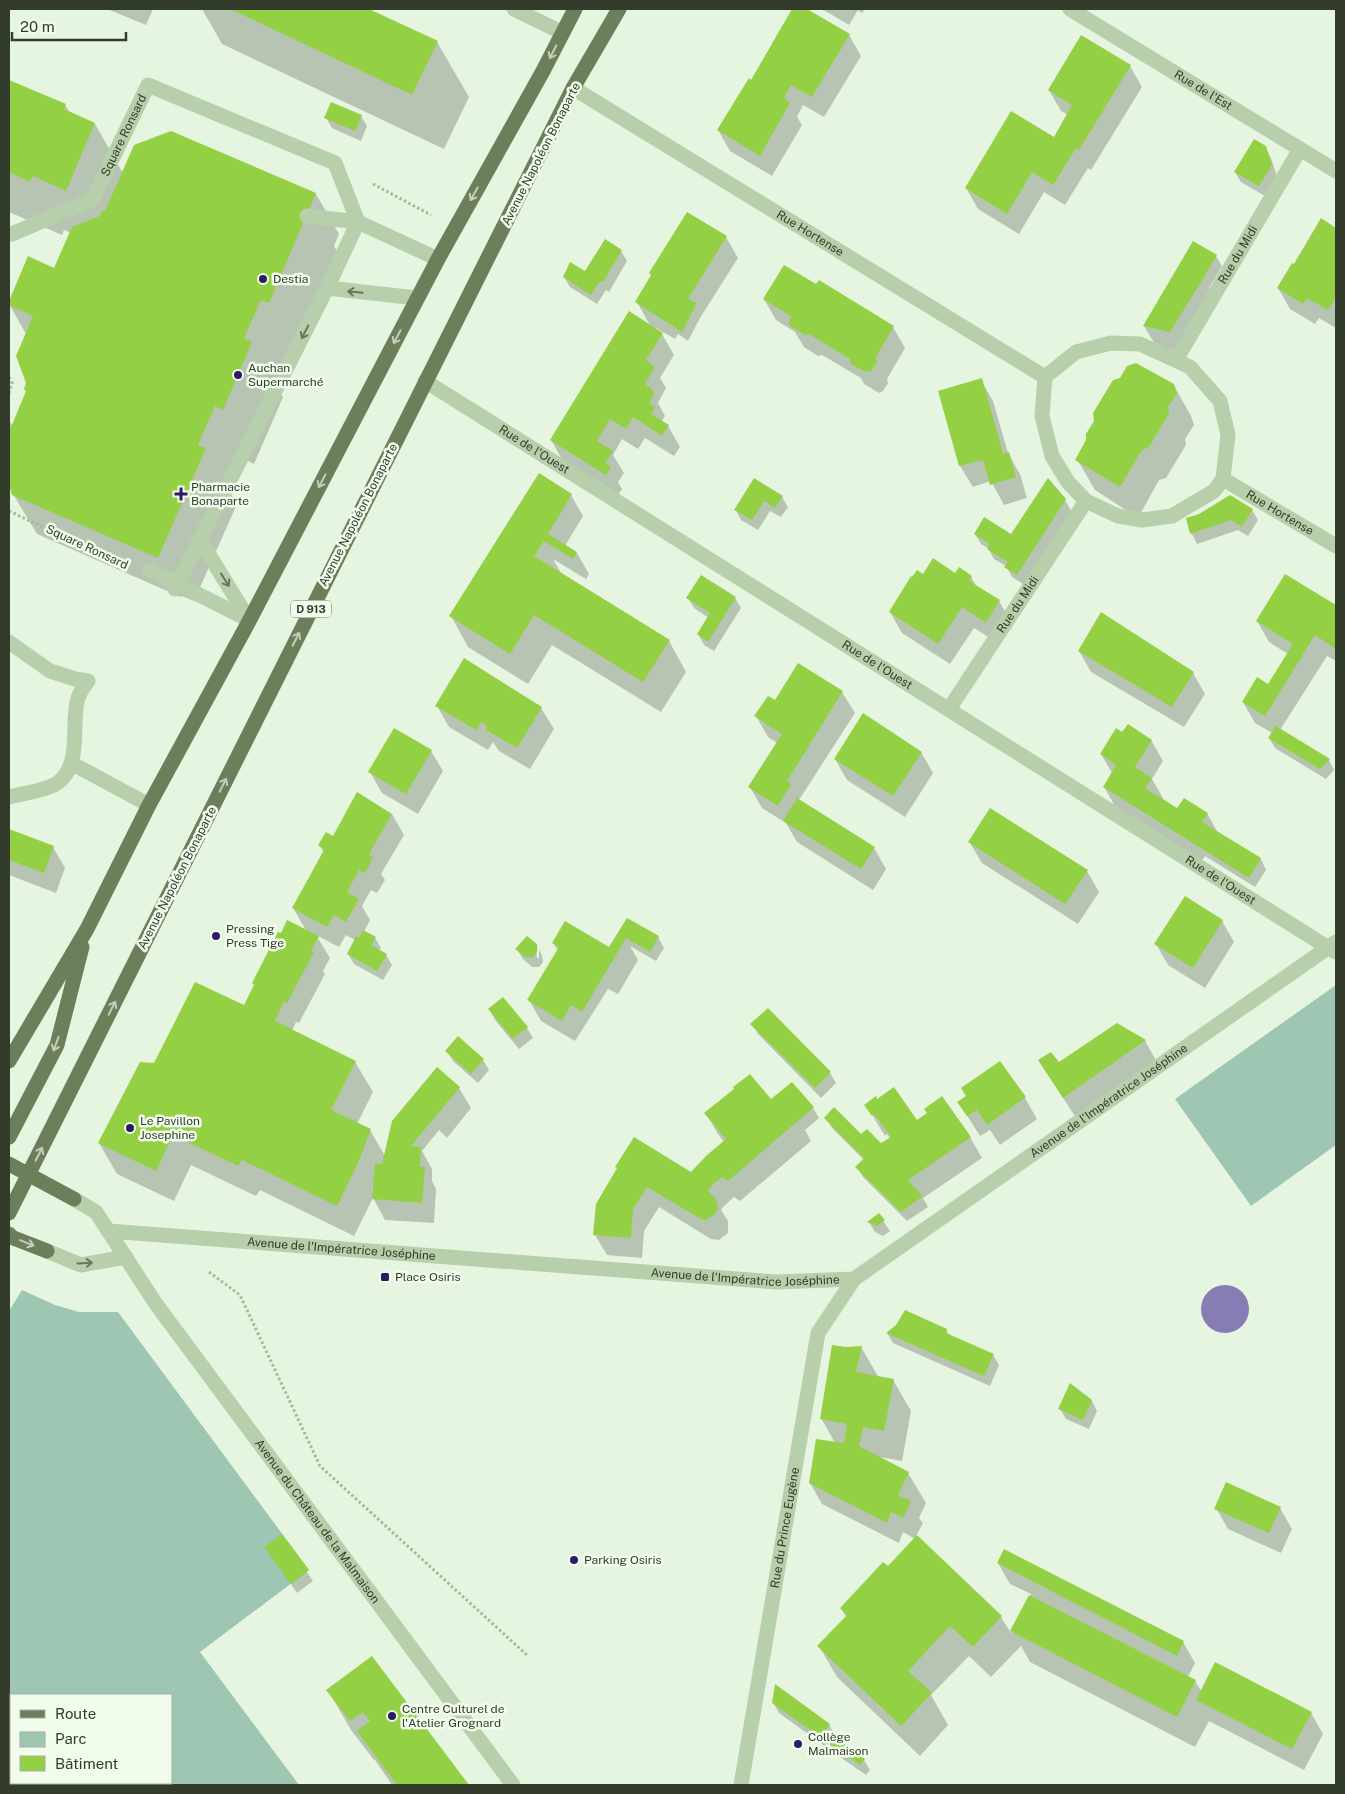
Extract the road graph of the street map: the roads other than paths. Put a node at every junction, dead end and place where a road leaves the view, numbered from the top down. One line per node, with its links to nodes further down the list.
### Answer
1 (514, 9): 5 (street)
2 (575, 9): 5 (main road)
3 (619, 9): 6 (main road, Avenue Napoléon Bonaparte / D 913)
4 (1070, 9): 7 (street, Rue de l'Est)
5 (563, 32): 12 (main road, one-way to 12)
6 (574, 88): 16 (street, Rue Hortense); 17 (main road, Avenue Napoléon Bonaparte / D 913)
7 (1300, 149): 8 (street, Rue de l'Est); 15 (street, Rue du Midi)
8 (1336, 171)
9 (307, 216): 10 (street)
10 (358, 222): 11 (street, Square Ronsard); 12 (street); 13 (street)
11 (10, 236)
12 (438, 259): 14 (main road)
13 (327, 288): 14 (street, one-way to 13); 20 (street, one-way to 20)
14 (418, 298): 24 (main road, one-way to 24)
15 (1176, 360): 16 (street); 18 (street)
16 (1045, 377): 19 (street)
17 (425, 381): 26 (street, Rue de l'Ouest); 35 (main road, Avenue Napoléon Bonaparte / D 913, one-way to 17)
18 (1223, 479): 19 (street); 21 (street, Rue Hortense)
19 (1086, 501): 26 (street, Rue du Midi)
20 (200, 540): 23 (street); 24 (street, one-way to 24)
21 (1336, 546)
22 (150, 570): 23 (street)
23 (177, 587): 24 (street)
24 (249, 620): 29 (main road)
25 (9, 642): 27 (street)
26 (949, 709): 31 (street, Rue de l'Ouest)
27 (71, 763): 28 (street); 29 (street)
28 (9, 797)
29 (149, 805): 30 (main road)
30 (87, 929): 32 (main road); 33 (main road, one-way to 33)
31 (1334, 948): 42 (street, Avenue de l'Impératrice Joséphine)
32 (9, 1062)
33 (9, 1137)
34 (9, 1164): 35 (main road)
35 (28, 1175): 36 (main road); 37 (main road, Avenue Napoléon Bonaparte / D 913)
36 (74, 1199): 38 (street, Avenue du Château de la Malmaison)
37 (9, 1212)
38 (108, 1231): 41 (street, Avenue du Château de la Malmaison); 42 (street, Avenue de l'Impératrice Joséphine)
39 (9, 1234): 40 (main road, one-way to 40)
40 (47, 1251): 41 (street, one-way to 41)
41 (126, 1257): 43 (street, Avenue du Château de la Malmaison)
42 (854, 1279): 44 (street, Rue du Prince Eugène)
43 (512, 1785)
44 (741, 1785)

